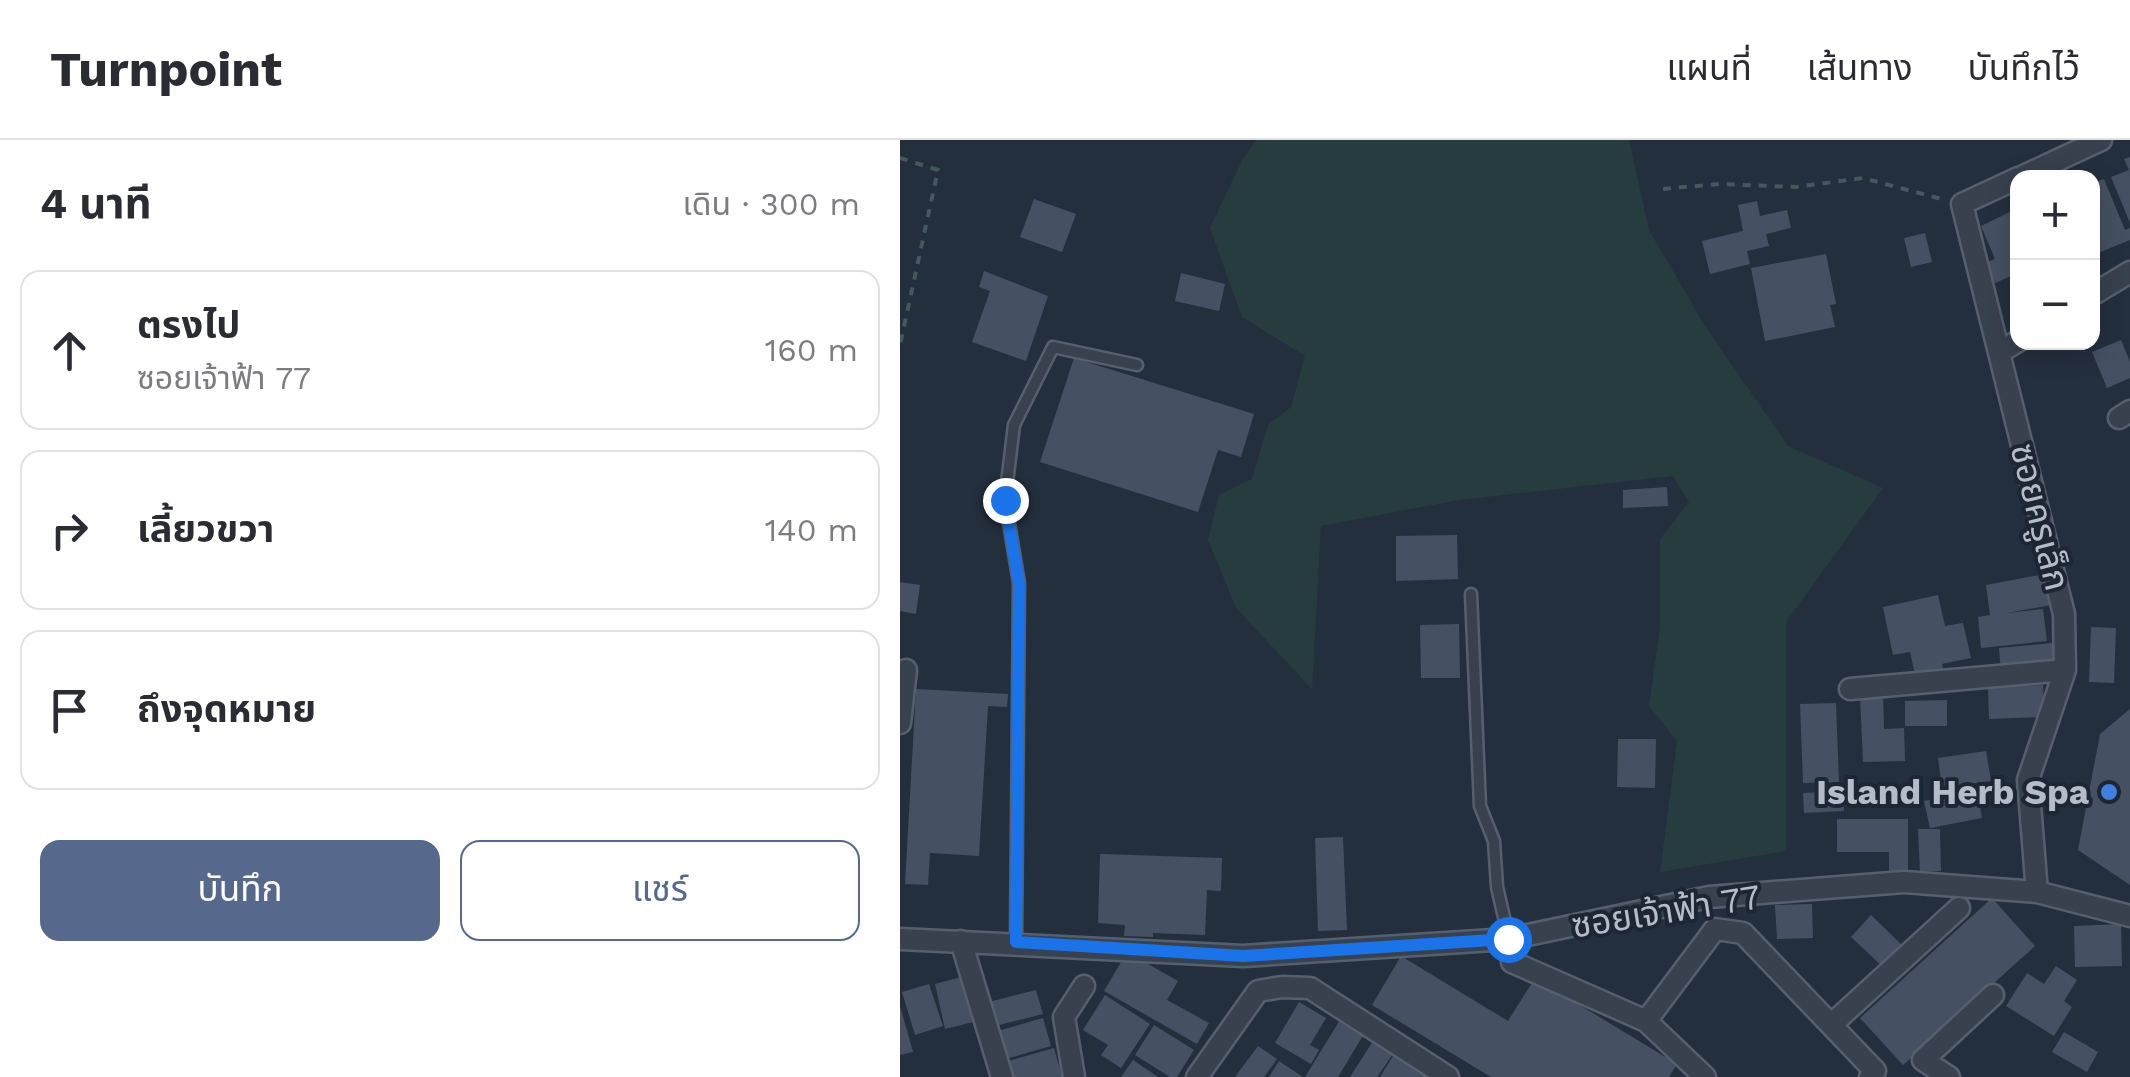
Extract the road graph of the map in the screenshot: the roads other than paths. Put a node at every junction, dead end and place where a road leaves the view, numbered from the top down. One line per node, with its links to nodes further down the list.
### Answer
1 (2101, 140): 2 (street)
2 (2035, 170)
3 (2010, 182): 6 (street, ซอยครูเล็ก)
4 (2130, 272): 5 (street)
5 (2100, 290)
6 (2008, 347): 10 (street, ซอยครูเล็ก)
7 (1136, 365): 19 (lane)
8 (1471, 594): 17 (lane)
9 (906, 670): 12 (street)
10 (2065, 670): 11 (street); 13 (street, ซอยครูเล็ก)
11 (1850, 689)
12 (900, 723)
13 (2038, 892): 15 (street, ซอยเจ้าฟ้า 77); 17 (street, ซอยเจ้าฟ้า 77)
14 (1959, 908): 24 (street)
15 (2130, 916)
16 (900, 939): 18 (street, ซอยเจ้าฟ้า 77)
17 (1508, 939): 19 (street, ซอยเจ้าฟ้า 77)
18 (961, 941): 19 (street, ซอยเจ้าฟ้า 77); 25 (street)
19 (1016, 942)
20 (1512, 962): 23 (street)
21 (1084, 986): 26 (street)
22 (1993, 995): 31 (street)
23 (1646, 1020): 24 (street); 29 (street)
24 (1831, 1025): 30 (street)
25 (1002, 1077)
26 (1074, 1077)
27 (1197, 1077): 28 (street)
28 (1448, 1077)
29 (1704, 1077)
30 (1870, 1077)
31 (1949, 1077)

